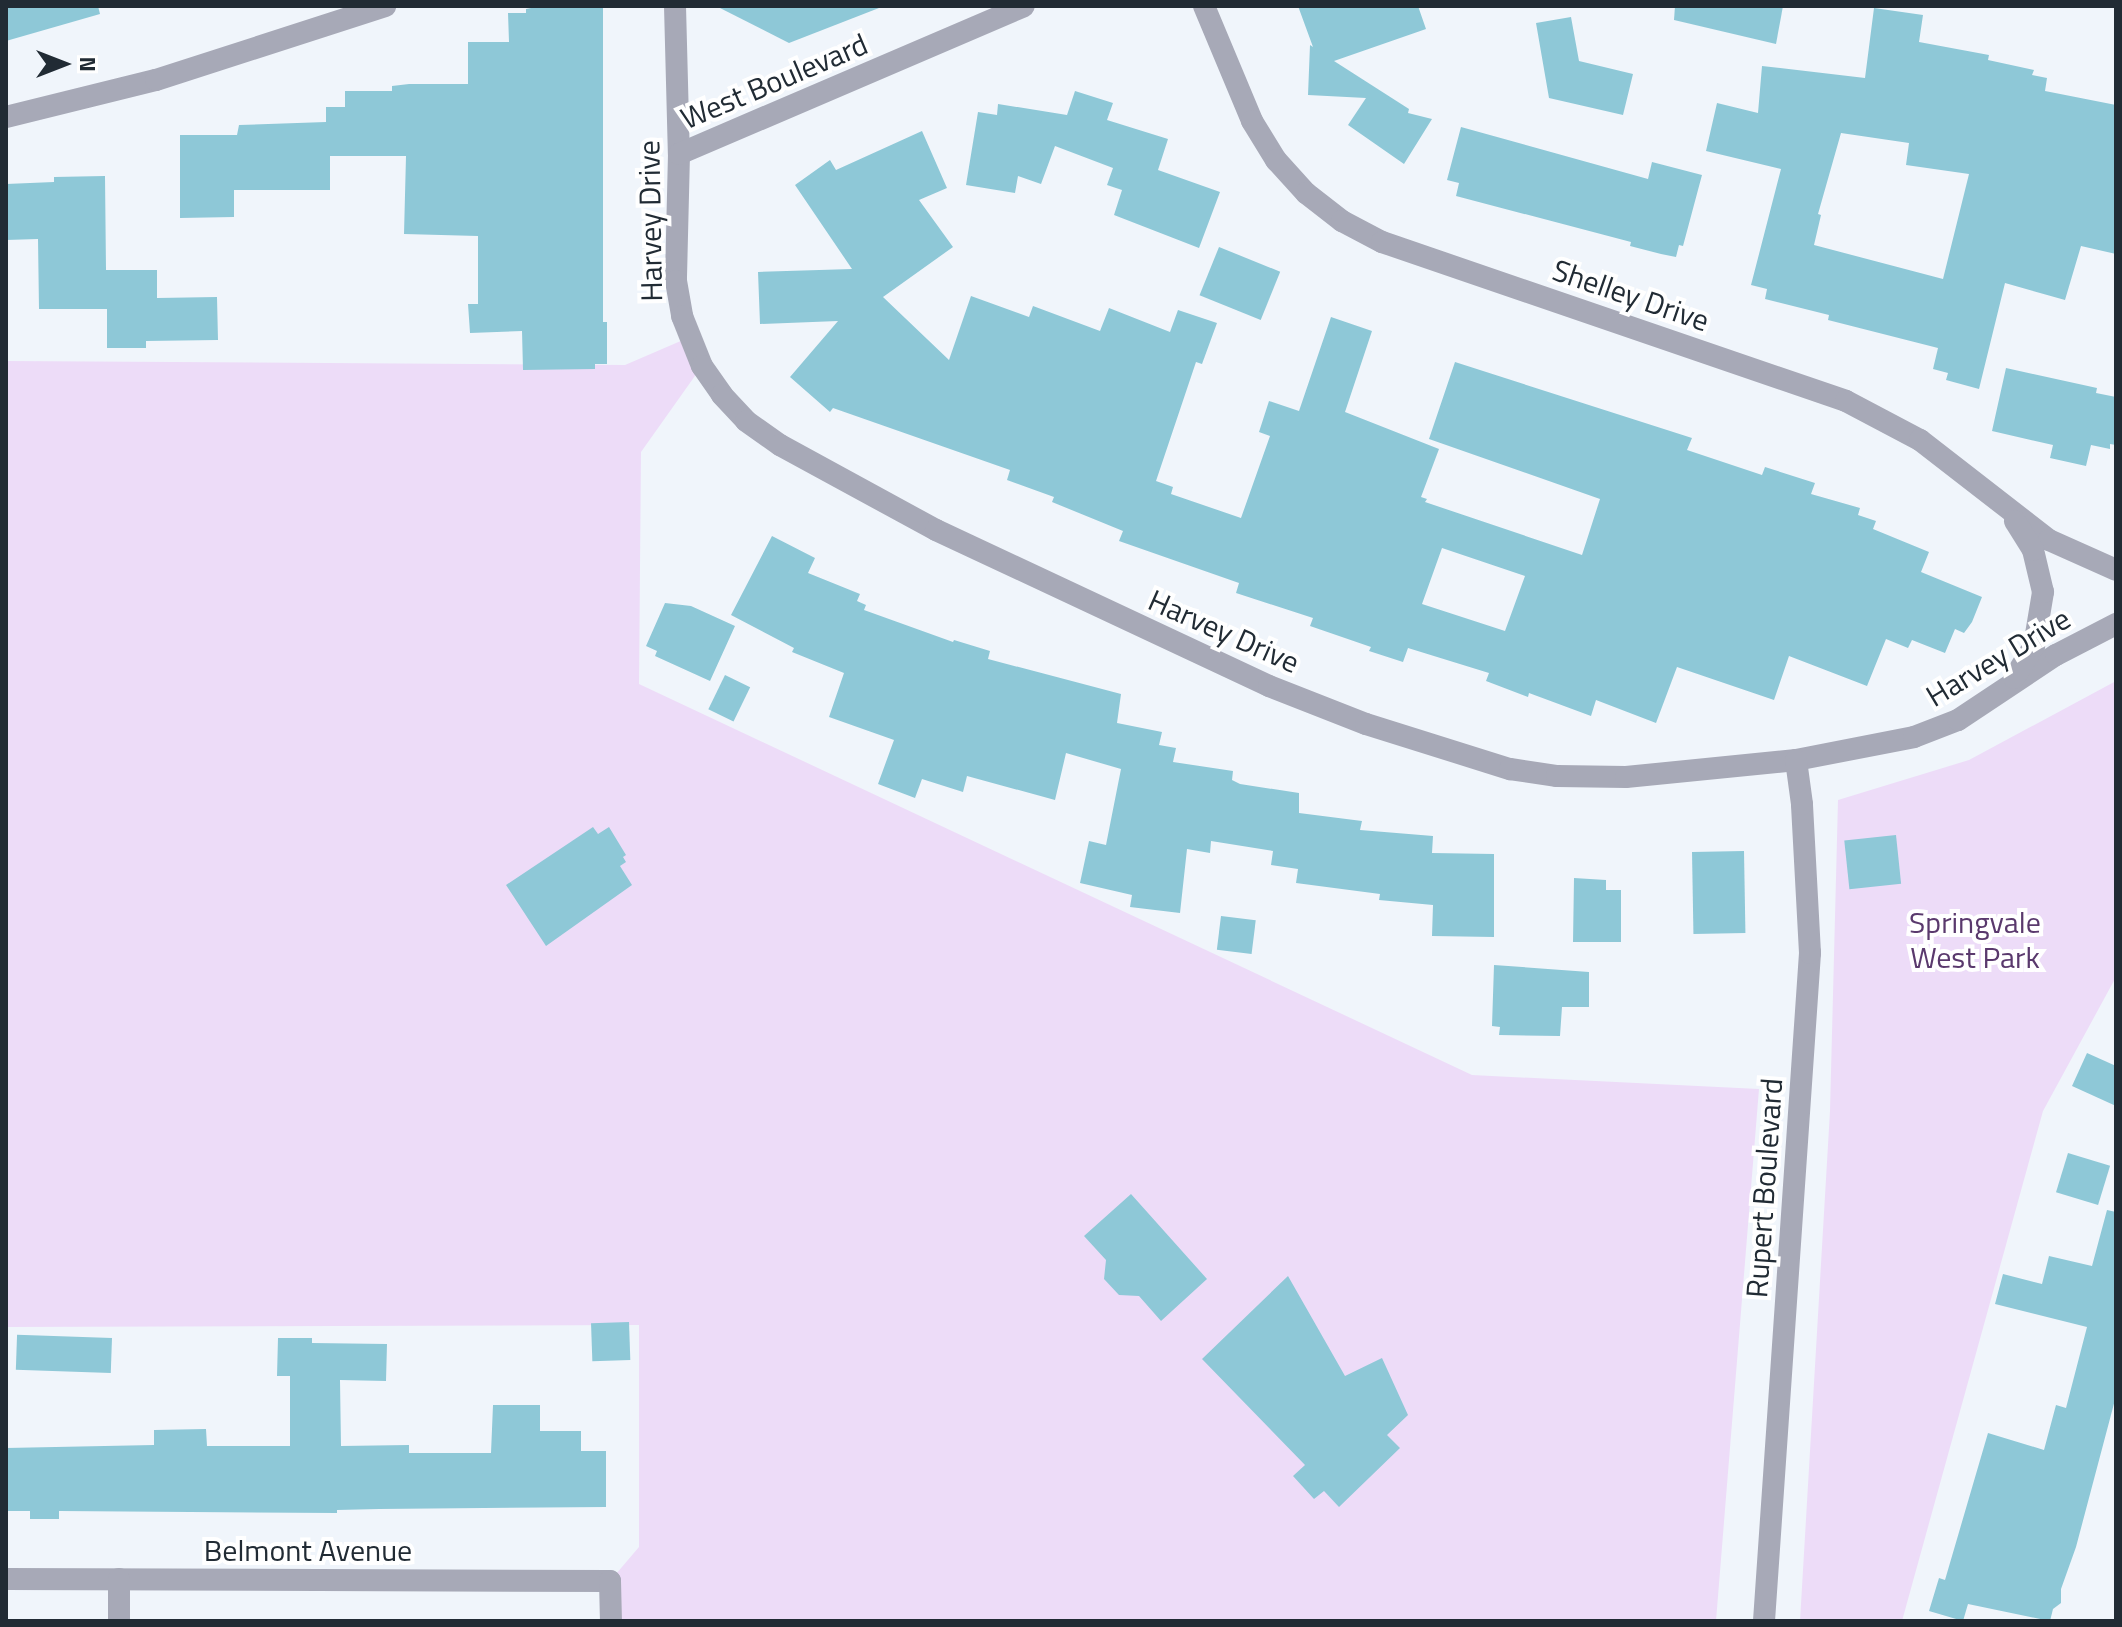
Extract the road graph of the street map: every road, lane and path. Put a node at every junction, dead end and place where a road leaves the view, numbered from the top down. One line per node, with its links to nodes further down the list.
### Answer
1 (385, 6): 5 (street)
2 (675, 6): 6 (street, Harvey Drive)
3 (1024, 6): 6 (street, West Boulevard)
4 (1204, 6): 7 (street, Shelley Drive)
5 (6, 117)
6 (679, 154): 11 (street, Harvey Drive)
7 (2001, 506): 8 (street, Shelley Drive); 10 (street)
8 (2116, 570)
9 (2116, 624): 10 (street, Harvey Drive)
10 (1997, 695): 11 (street, Harvey Drive)
11 (1796, 760): 16 (street, Rupert Boulevard)
12 (6, 1579): 13 (street, Belmont Avenue)
13 (119, 1579): 14 (street); 15 (street, Belmont Avenue)
14 (119, 1621)
15 (611, 1621)
16 (1764, 1621)

